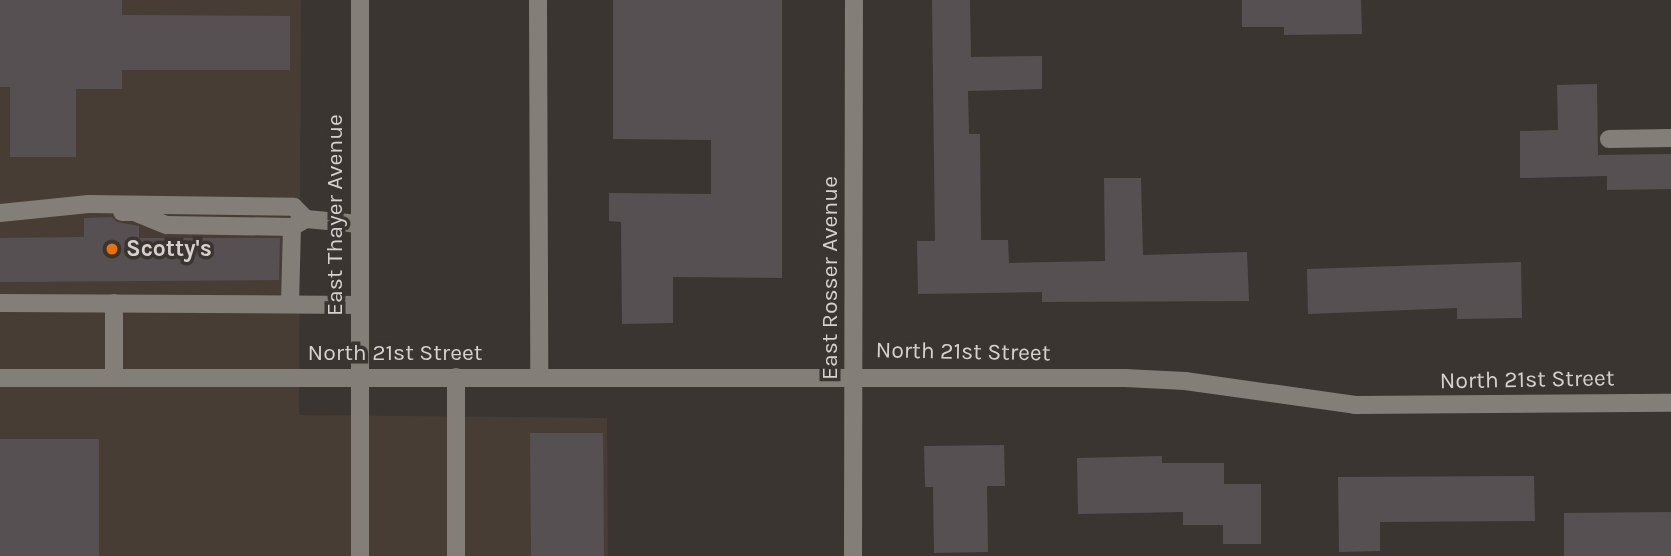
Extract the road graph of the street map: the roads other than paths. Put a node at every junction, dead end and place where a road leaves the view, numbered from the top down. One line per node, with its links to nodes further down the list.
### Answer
1 (360, 0): 8 (street, East Thayer Avenue)
2 (538, 0): 15 (street)
3 (854, 0): 13 (street, East Rosser Avenue)
4 (1671, 138): 5 (street)
5 (1609, 139)
6 (0, 213): 7 (street)
7 (299, 223): 8 (street); 11 (street)
8 (360, 224): 12 (street, East Thayer Avenue)
9 (0, 303): 10 (street)
10 (114, 303): 11 (street); 17 (street)
11 (290, 303): 12 (street)
12 (360, 306): 18 (street, East Thayer Avenue)
13 (854, 376): 15 (street, North 21st Street); 19 (street, North 21st Street); 22 (street, East Rosser Avenue)
14 (456, 377): 15 (street, North 21st Street); 18 (street, North 21st Street); 21 (street)
15 (539, 377)
16 (0, 378): 17 (street, North 21st Street)
17 (114, 378): 18 (street, North 21st Street)
18 (360, 378): 20 (street, East Thayer Avenue)
19 (1671, 403)
20 (360, 556)
21 (456, 556)
22 (853, 556)

